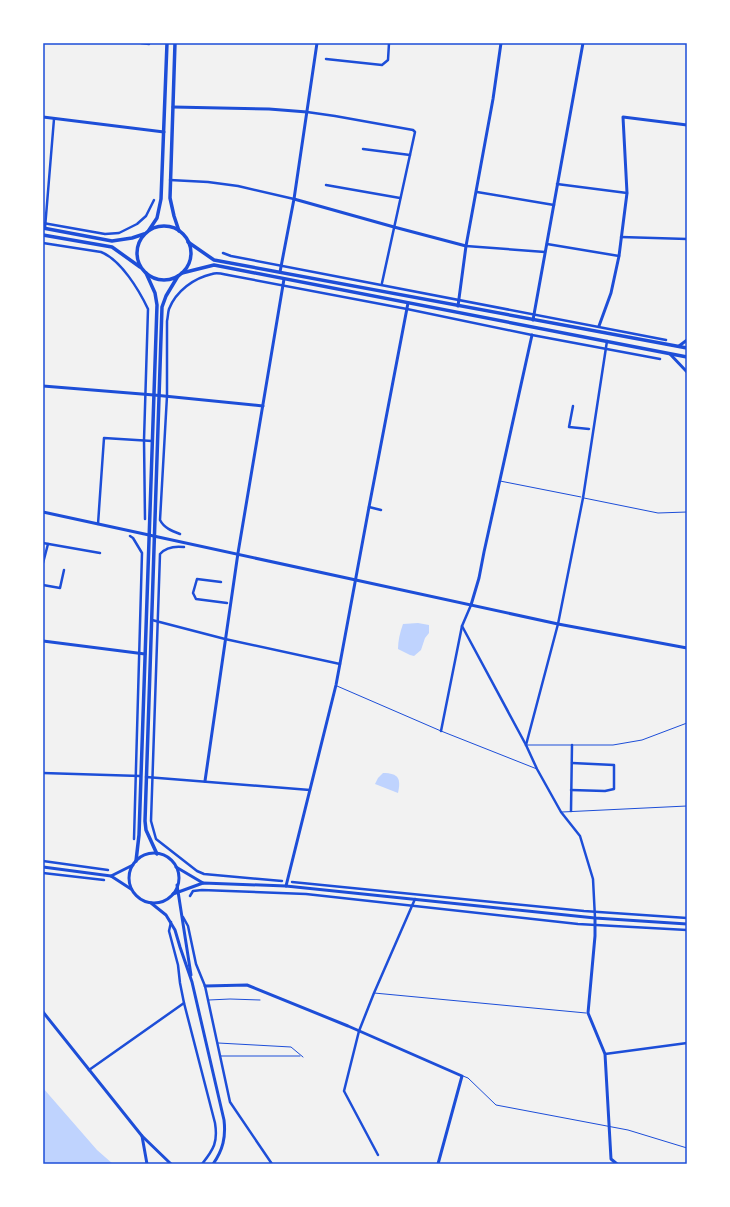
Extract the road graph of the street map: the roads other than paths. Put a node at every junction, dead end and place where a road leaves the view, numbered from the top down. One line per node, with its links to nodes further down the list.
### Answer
1 (141, 43): 8 (street)
2 (167, 43): 15 (main road)
3 (175, 43): 10 (main road)
4 (317, 43): 11 (street)
5 (389, 43): 9 (street)
6 (501, 43): 21 (street)
7 (583, 43): 19 (street)
8 (149, 44)
9 (326, 59)
10 (173, 107): 11 (street); 18 (main road)
11 (306, 112): 17 (street); 24 (street)
12 (43, 117): 13 (street)
13 (54, 119): 15 (street); 27 (street)
14 (687, 126): 22 (street)
15 (164, 132): 30 (main road)
16 (363, 149): 17 (street)
17 (410, 155): 23 (street)
18 (170, 180): 24 (street); 31 (main road)
19 (557, 184): 22 (street); 26 (street)
20 (326, 185): 23 (street)
21 (477, 192): 26 (street); 39 (street)
22 (627, 192): 34 (street)
23 (400, 198): 28 (street)
24 (294, 199): 28 (street); 44 (street)
25 (154, 200): 27 (street)
26 (554, 205): 38 (street)
27 (44, 223): 29 (street)
28 (394, 227): 39 (street); 49 (street)
29 (44, 228): 32 (main road)
30 (149, 230): 31 (main road); 32 (main road)
31 (179, 231): 36 (main road)
32 (145, 234): 43 (main road)
33 (43, 235): 43 (main road)
34 (622, 237): 35 (street); 42 (street)
35 (687, 239)
36 (188, 242): 44 (main road); 46 (main road)
37 (43, 243): 70 (street)
38 (546, 244): 40 (street); 42 (street)
39 (466, 246): 40 (street); 51 (street)
40 (545, 252): 55 (street)
41 (223, 253): 51 (street)
42 (619, 256): 57 (street)
43 (141, 267): 45 (main road)
44 (280, 272): 53 (main road)
45 (146, 273): 47 (main road); 71 (main road)
46 (182, 273): 47 (main road); 48 (main road)
47 (178, 276): 72 (main road)
48 (284, 279): 50 (street); 52 (main road)
49 (382, 283)
50 (282, 285): 54 (street); 73 (street); 74 (street)
51 (458, 300): 53 (street); 55 (street)
52 (408, 303): 54 (street); 61 (main road)
53 (458, 306): 56 (main road)
54 (407, 308): 58 (street); 81 (street)
55 (534, 315): 56 (street); 59 (street)
56 (533, 320): 62 (main road)
57 (599, 326)
58 (532, 336): 64 (street); 79 (street)
59 (666, 340)
60 (687, 340): 62 (street)
61 (607, 341): 64 (street); 65 (main road)
62 (679, 347): 63 (main road)
63 (687, 348)
64 (606, 349): 67 (street); 80 (street)
65 (670, 354): 66 (main road); 68 (street)
66 (687, 357)
67 (660, 359)
68 (687, 372)
69 (43, 386): 70 (street)
70 (145, 394): 71 (street); 77 (street)
71 (154, 395): 72 (street); 78 (main road)
72 (160, 396): 73 (street); 90 (main road)
73 (167, 396): 74 (street); 87 (street)
74 (263, 406): 95 (street)
75 (572, 406): 76 (street)
76 (589, 430)
77 (144, 440): 78 (street); 85 (street); 86 (street)
78 (152, 441): 88 (main road)
79 (500, 481): 80 (lane); 102 (street)
80 (583, 498): 84 (lane); 105 (street)
81 (369, 507): 82 (street); 98 (street)
82 (381, 510)
83 (43, 512): 86 (street)
84 (687, 512)
85 (145, 519)
86 (98, 524): 88 (street)
87 (180, 534)
88 (149, 535): 90 (street); 111 (main road)
89 (130, 536): 110 (street)
90 (155, 536): 95 (street); 103 (main road)
91 (43, 543): 92 (street)
92 (48, 544): 94 (street); 96 (street)
93 (184, 548): 104 (street)
94 (100, 553)
95 (238, 554): 98 (street); 107 (street)
96 (43, 563)
97 (64, 570): 100 (street)
98 (356, 579): 102 (street); 112 (street)
99 (221, 582): 101 (street)
100 (43, 585)
101 (227, 603)
102 (471, 605): 105 (street); 106 (street)
103 (152, 620): 104 (street); 122 (main road)
104 (157, 621): 107 (street); 123 (street)
105 (558, 624): 109 (street); 116 (street)
106 (462, 626): 115 (street); 116 (street)
107 (225, 639): 112 (street); 124 (street)
108 (43, 641): 110 (street)
109 (687, 648)
110 (139, 653): 111 (street); 121 (street)
111 (145, 654): 121 (main road)
112 (340, 664): 113 (street)
113 (336, 685): 115 (lane); 125 (street)
114 (687, 723): 117 (lane)
115 (440, 731): 119 (lane)
116 (526, 745): 117 (lane); 119 (street)
117 (572, 745): 118 (street)
118 (572, 763): 126 (street); 126 (street)
119 (537, 769): 129 (street)
120 (43, 773): 121 (street)
121 (138, 776): 130 (street); 133 (main road)
122 (146, 777): 123 (street); 131 (main road)
123 (152, 777): 124 (street); 141 (street)
124 (204, 781): 125 (street)
125 (310, 790): 145 (street)
126 (571, 790): 128 (street)
127 (687, 806): 128 (lane)
128 (571, 811): 129 (lane)
129 (561, 812): 153 (street)
130 (134, 839)
131 (157, 854): 133 (street); 136 (street)
132 (43, 861): 137 (street)
133 (136, 861): 134 (street)
134 (133, 865): 139 (street); 146 (street)
135 (43, 866): 139 (street)
136 (176, 867): 143 (street); 144 (street)
137 (108, 870)
138 (43, 873): 140 (street)
139 (111, 876): 146 (street)
140 (104, 880)
141 (282, 881)
142 (292, 882): 153 (street)
143 (203, 883): 145 (street); 147 (street)
144 (177, 886): 147 (street); 148 (street)
145 (286, 886): 150 (street)
146 (131, 889): 151 (street)
147 (178, 892): 148 (street); 154 (street)
148 (173, 894): 151 (street)
149 (190, 896): 152 (street)
150 (415, 899): 152 (street); 155 (street)
151 (151, 903): 157 (street)
152 (412, 906): 158 (street); 163 (street)
153 (594, 911): 155 (street); 156 (street)
154 (182, 916): 161 (street); 162 (street)
155 (595, 918): 158 (street); 159 (street)
156 (687, 918)
157 (171, 921): 161 (street); 166 (street)
158 (595, 924): 160 (street); 168 (street)
159 (687, 924)
160 (687, 930)
161 (192, 982): 185 (street)
162 (205, 986): 164 (street); 169 (street)
163 (374, 992): 168 (lane); 169 (street)
164 (208, 1000): 165 (lane); 170 (street)
165 (260, 1000)
166 (184, 1003): 176 (street); 184 (street)
167 (43, 1012): 176 (street)
168 (588, 1014): 172 (street)
169 (359, 1031): 177 (street); 181 (street)
170 (218, 1042): 173 (street); 174 (lane)
171 (687, 1043): 172 (street)
172 (606, 1054): 178 (street)
173 (221, 1056): 174 (lane); 186 (street)
174 (301, 1056): 175 (lane)
175 (303, 1057)
176 (89, 1070): 179 (street)
177 (462, 1076): 178 (lane); 187 (street)
178 (610, 1127): 180 (lane); 188 (street)
179 (142, 1136): 182 (street); 183 (street)
180 (687, 1148)
181 (378, 1155)
182 (147, 1164)
183 (171, 1164)
184 (202, 1164)
185 (213, 1164)
186 (272, 1164)
187 (438, 1164)
188 (616, 1164)

